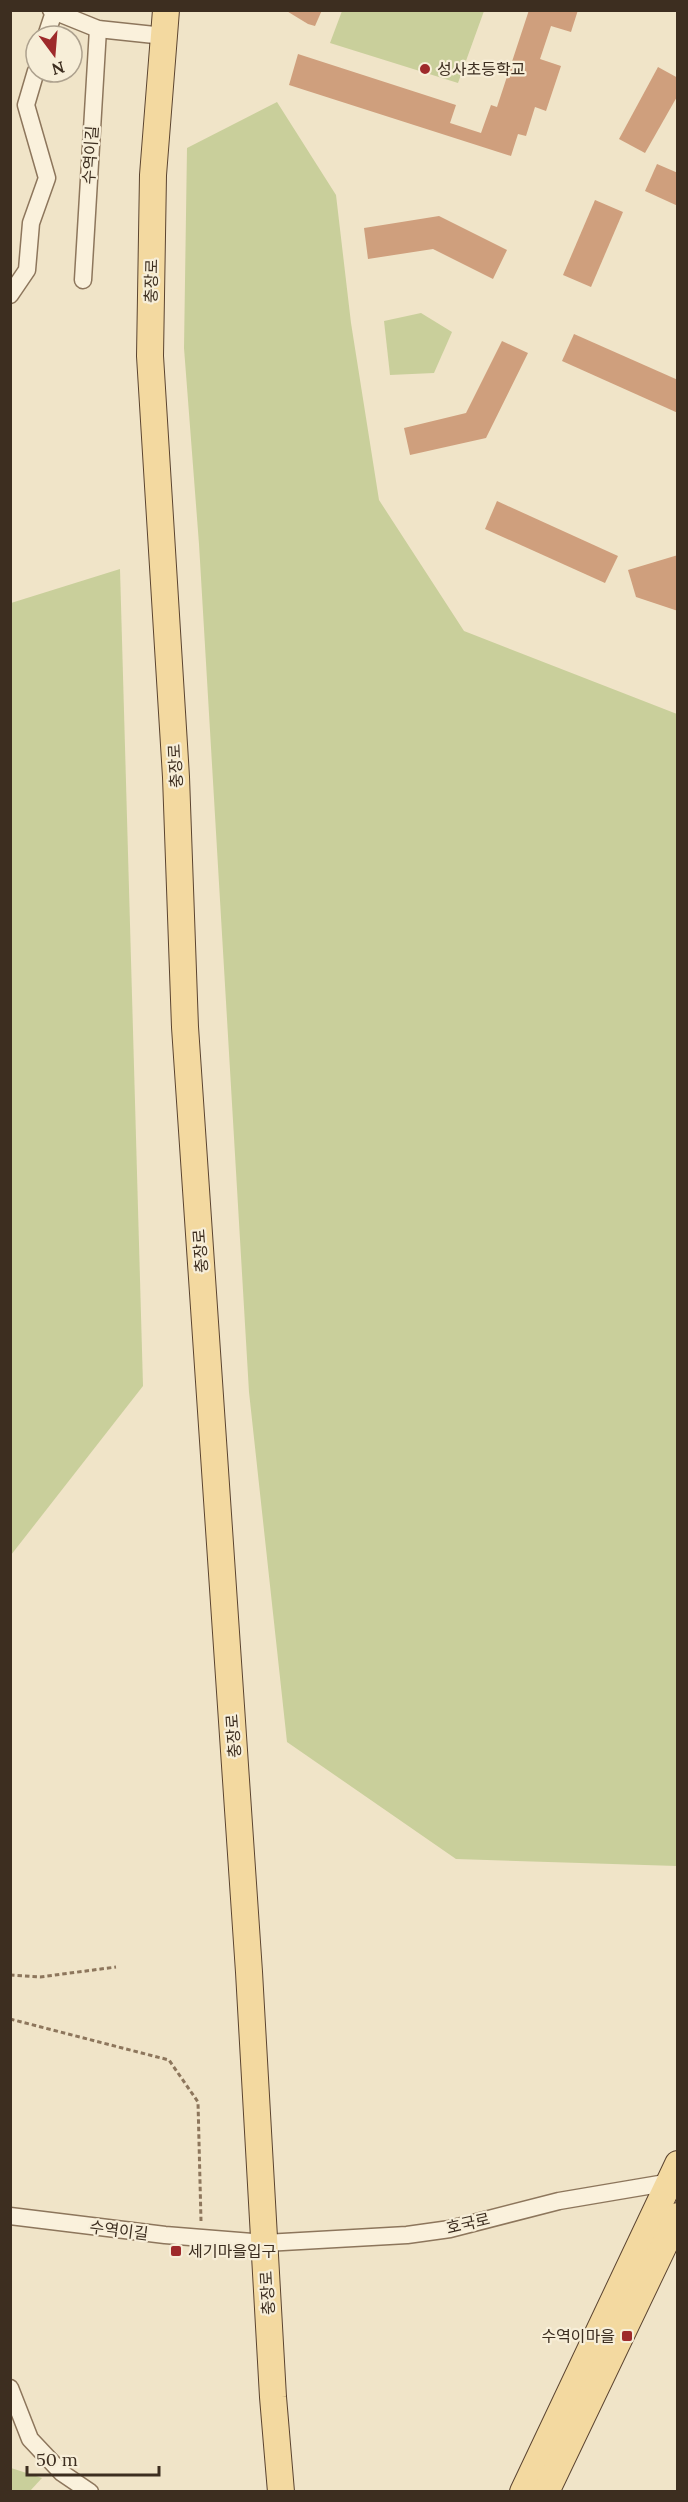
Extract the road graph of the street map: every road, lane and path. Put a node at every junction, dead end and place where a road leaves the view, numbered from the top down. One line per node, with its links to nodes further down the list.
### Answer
1 (166, 10): 4 (main road, 충장로)
2 (52, 11): 3 (street)
3 (98, 30): 4 (street); 6 (street, 수역이길)
4 (164, 36): 15 (main road, 충장로)
5 (32, 84): 7 (street)
6 (82, 280)
7 (10, 295)
8 (116, 1967): 9 (path)
9 (10, 1975)
10 (10, 2019): 14 (path)
11 (675, 2175): 15 (street, 호국로); 19 (main road, 호국로)
12 (10, 2216): 14 (street, 수역이길)
13 (678, 2216): 20 (main road)
14 (201, 2238): 15 (street, 수역이길)
15 (265, 2243): 18 (main road, 충장로)
16 (10, 2388): 17 (street)
17 (90, 2492)
18 (281, 2492)
19 (523, 2492)
20 (546, 2492)

